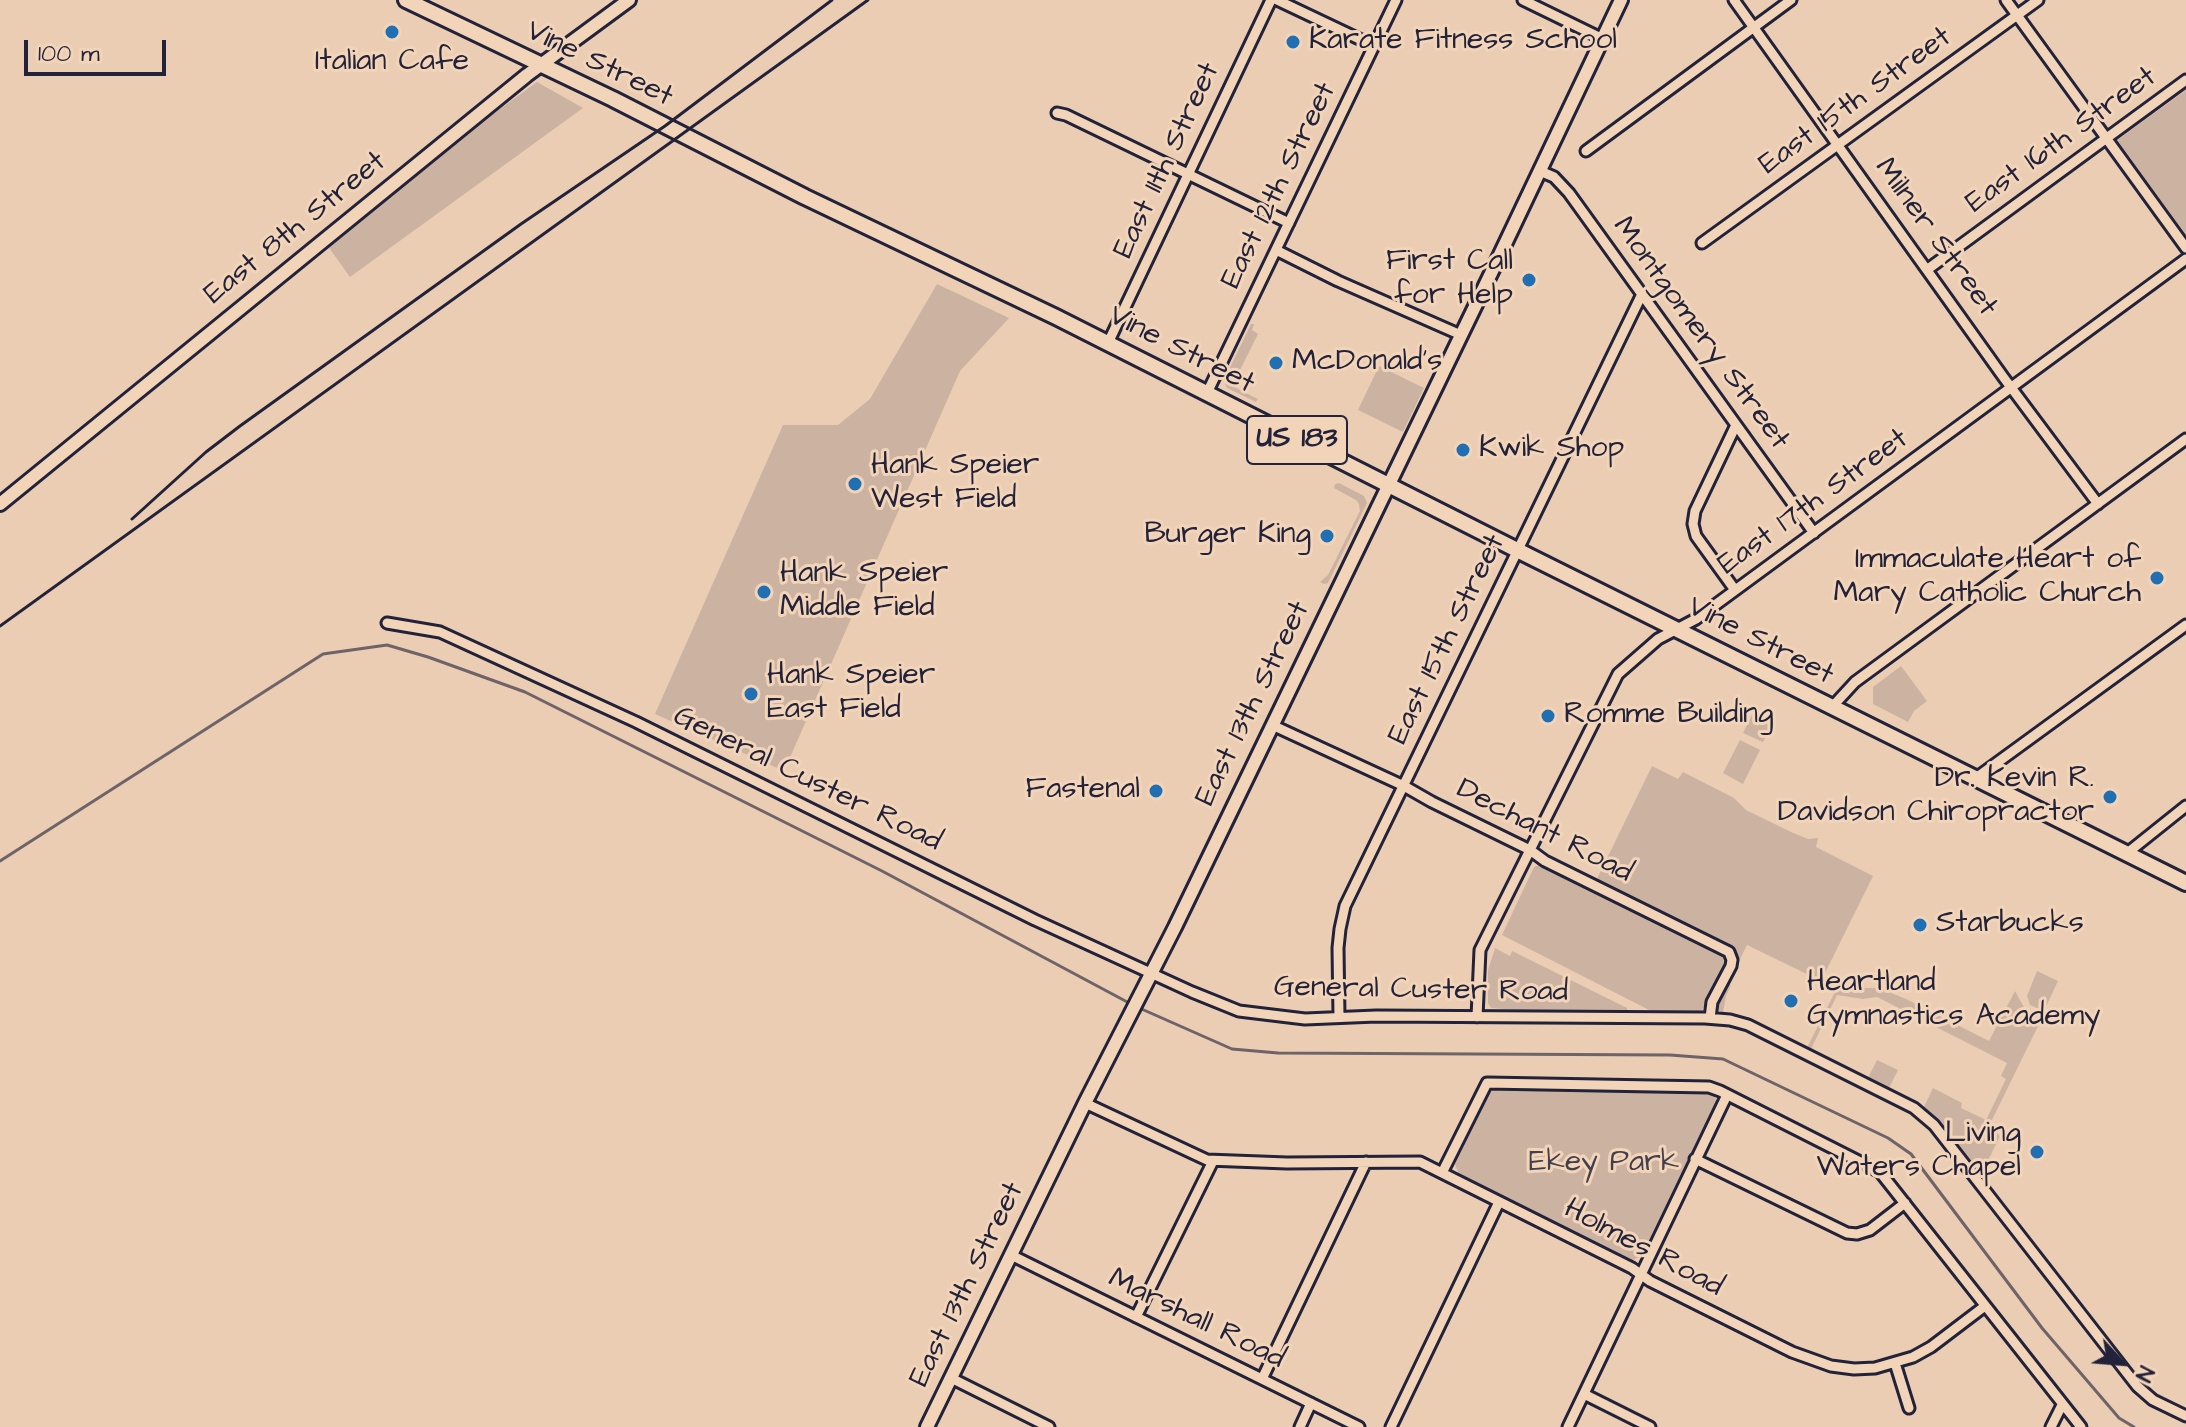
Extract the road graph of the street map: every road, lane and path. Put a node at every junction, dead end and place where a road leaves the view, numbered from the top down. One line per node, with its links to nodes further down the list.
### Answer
1 (406, 0): 15 (main road, Vine Street / US 183)
2 (629, 0): 15 (street, East 8th Street)
3 (1274, 0): 14 (street); 22 (street, East 11th Street)
4 (1396, 0): 14 (street, East 12th Street)
5 (1523, 0): 13 (street)
6 (1621, 0): 13 (street, East 13th Street)
7 (1734, 0): 12 (street, Milner Street)
8 (1791, 0): 12 (street)
9 (2006, 0): 11 (street)
10 (2038, 0): 11 (street, East 15th Street)
11 (2017, 16): 18 (street); 19 (street, East 15th Street)
12 (1753, 28): 19 (street, Milner Street); 20 (street)
13 (1603, 39): 21 (street, East 13th Street)
14 (1374, 46): 23 (street, East 12th Street)
15 (541, 65): 31 (main road, Vine Street / US 183); 37 (street, East 8th Street)
16 (2186, 80): 18 (street, East 16th Street)
17 (1057, 113): 22 (street)
18 (2106, 139): 25 (street); 28 (street, East 16th Street)
19 (1838, 145): 24 (street, East 15th Street); 28 (street, Milner Street)
20 (1586, 151)
21 (1540, 171): 29 (street, Montgomery Street); 30 (street, East 13th Street)
22 (1188, 174): 23 (street); 31 (street, East 11th Street)
23 (1289, 223): 26 (street, East 12th Street)
24 (1702, 243)
25 (2186, 248)
26 (1276, 250): 30 (street); 33 (street, East 12th Street)
27 (2186, 259): 32 (street, East 17th Street)
28 (1928, 269): 32 (street, Milner Street)
29 (1642, 294): 34 (street, Montgomery Street); 40 (street, East 15th Street)
30 (1461, 335): 36 (street, East 13th Street)
31 (1108, 343): 33 (main road, Vine Street / US 183)
32 (2013, 388): 38 (street, Milner Street); 39 (street, East 17th Street)
33 (1207, 393): 36 (main road, Vine Street / US 183)
34 (1736, 425): 39 (street, Montgomery Street); 41 (street)
35 (2186, 439): 38 (street)
36 (1389, 486): 40 (main road, Vine Street / US 183); 46 (street, East 13th Street)
37 (0, 504)
38 (2098, 504): 45 (street)
39 (1814, 533): 41 (street, East 17th Street)
40 (1518, 551): 44 (main road, Vine Street / US 183); 48 (street, East 15th Street)
41 (1735, 590): 44 (street, East 17th Street)
42 (387, 623): 53 (street, General Custer Road)
43 (2186, 626): 47 (street)
44 (1678, 630): 45 (main road, Vine Street / US 183); 50 (street, East 17th Street)
45 (1832, 707): 47 (main road, Vine Street / US 183)
46 (1272, 725): 48 (street, Dechant Road); 53 (street, East 13th Street)
47 (1976, 778): 51 (main road, Vine Street / US 183)
48 (1404, 786): 50 (street, Dechant Road); 54 (street, East 15th Street)
49 (2186, 806): 51 (street)
50 (1530, 850): 55 (street, East 17th Street); 56 (street, Dechant Road)
51 (2126, 854): 52 (main road, Vine Street / US 183)
52 (2186, 883)
53 (1151, 973): 54 (street, General Custer Road); 58 (street, East 13th Street)
54 (1339, 1017): 55 (street, General Custer Road)
55 (1477, 1017): 56 (street, General Custer Road)
56 (1710, 1018): 76 (street, General Custer Road)
57 (1727, 1095): 59 (street); 62 (street); 64 (street)
58 (1085, 1103): 60 (street, Holmes Road); 65 (street, East 13th Street)
59 (1695, 1159): 64 (street); 66 (street)
60 (1213, 1161): 61 (street, Holmes Road); 68 (street)
61 (1366, 1162): 62 (street, Holmes Road); 71 (street)
62 (1442, 1173): 63 (street, Holmes Road)
63 (1499, 1202): 66 (street, Holmes Road); 81 (street)
64 (1905, 1203): 67 (street)
65 (1011, 1255): 68 (street, Marshall Road); 70 (street, East 13th Street)
66 (1640, 1274): 69 (street, Holmes Road); 72 (street)
67 (1985, 1306): 69 (street, Holmes Road); 74 (street)
68 (1136, 1317): 71 (street, Marshall Road)
69 (1895, 1363): 75 (street)
70 (951, 1378): 77 (street, East 13th Street); 78 (street)
71 (1262, 1379): 73 (street, Marshall Road)
72 (1584, 1394): 82 (street); 83 (street)
73 (1311, 1403): 79 (street); 80 (street, Marshall Road)
74 (2062, 1405): 84 (street); 85 (street)
75 (1909, 1408)
76 (2186, 1416)
77 (927, 1427)
78 (1049, 1427)
79 (1300, 1427)
80 (1359, 1427)
81 (1391, 1427)
82 (1568, 1427)
83 (1650, 1427)
84 (2051, 1427)
85 (2081, 1427)

